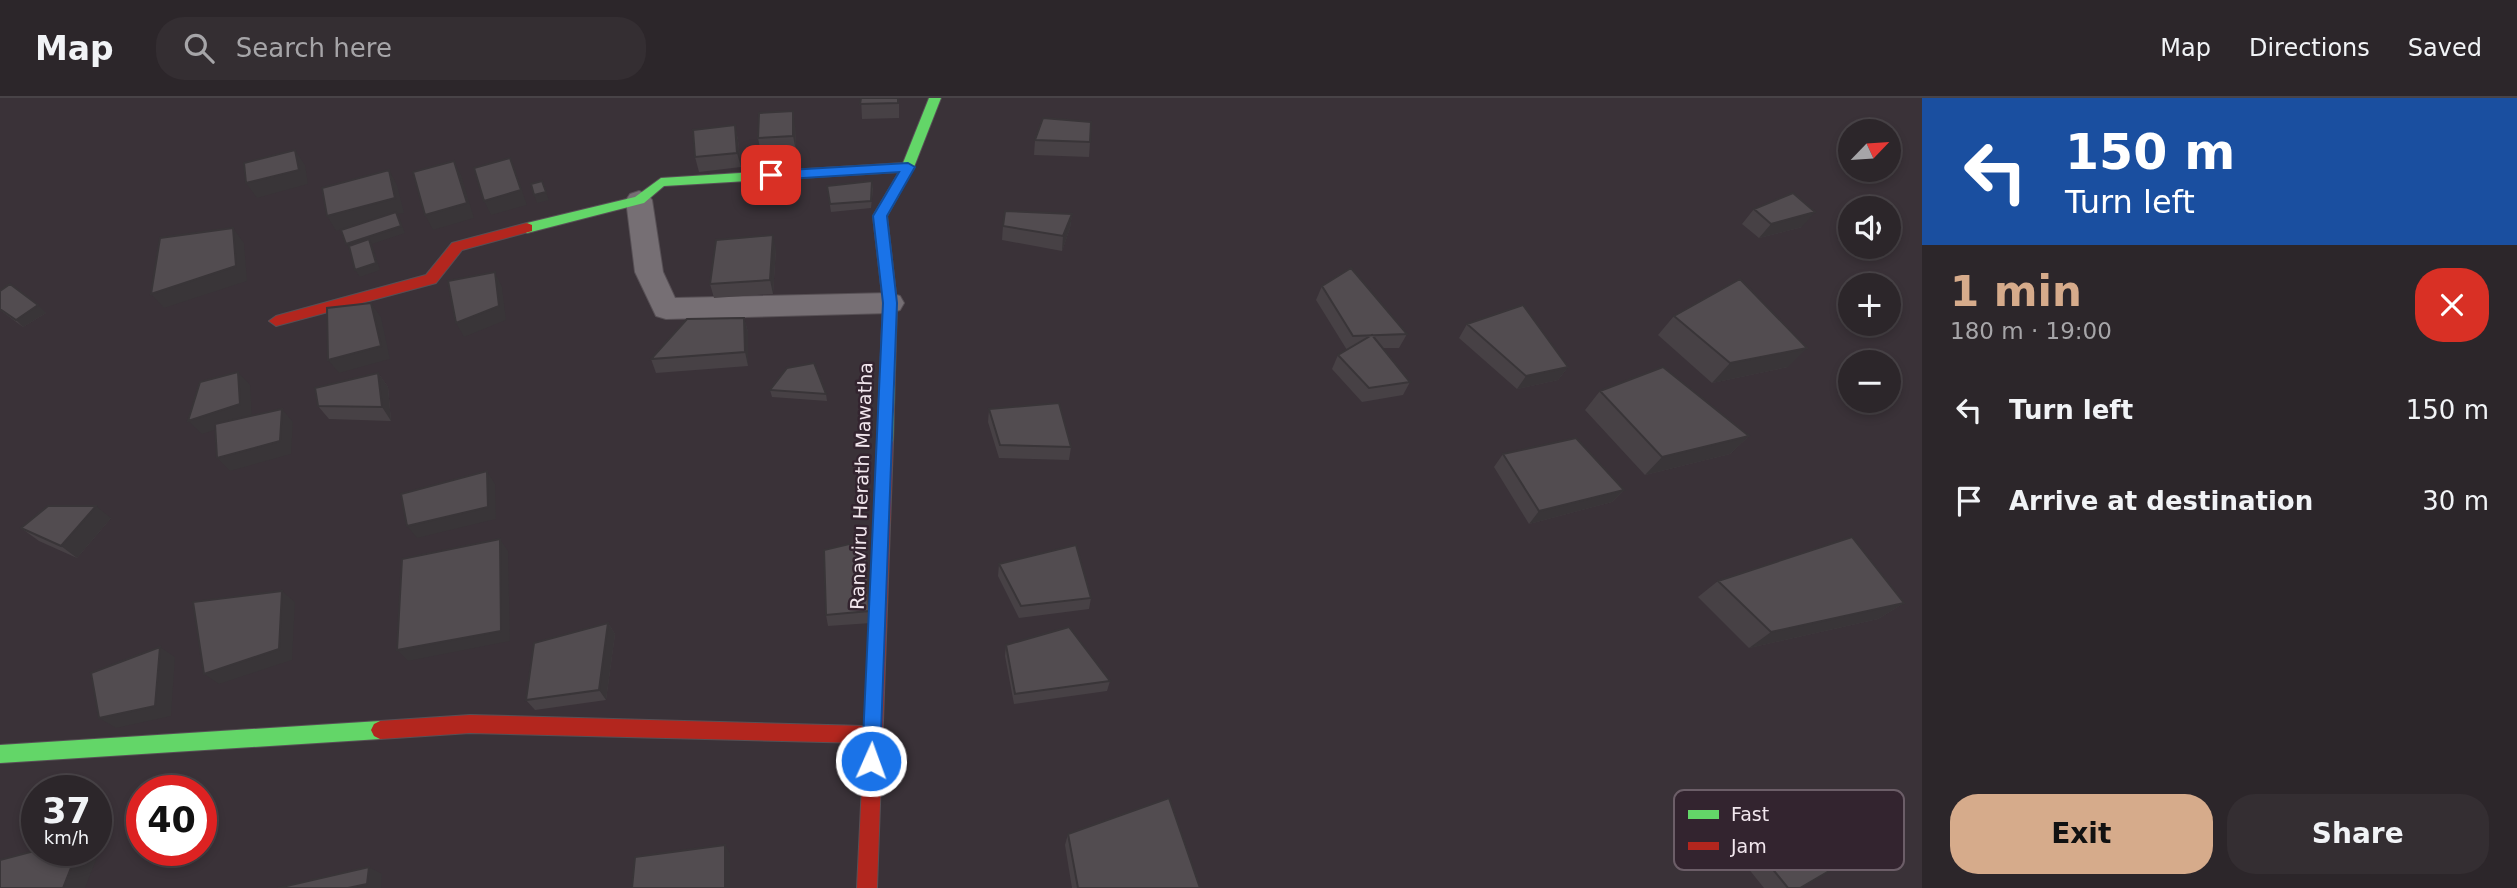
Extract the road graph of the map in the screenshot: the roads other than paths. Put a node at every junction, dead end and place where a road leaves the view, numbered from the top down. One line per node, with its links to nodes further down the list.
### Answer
1 (935, 98): 2 (street, Ranaviru Herath Mawatha)
2 (908, 167): 3 (street); 4 (street, Ranaviru Herath Mawatha)
3 (639, 200): 4 (street); 5 (street)
4 (890, 303): 6 (street, Ranaviru Herath Mawatha)
5 (276, 321)
6 (872, 735): 7 (street); 8 (street, Ranaviru Herath Mawatha)
7 (0, 754)
8 (867, 888)

